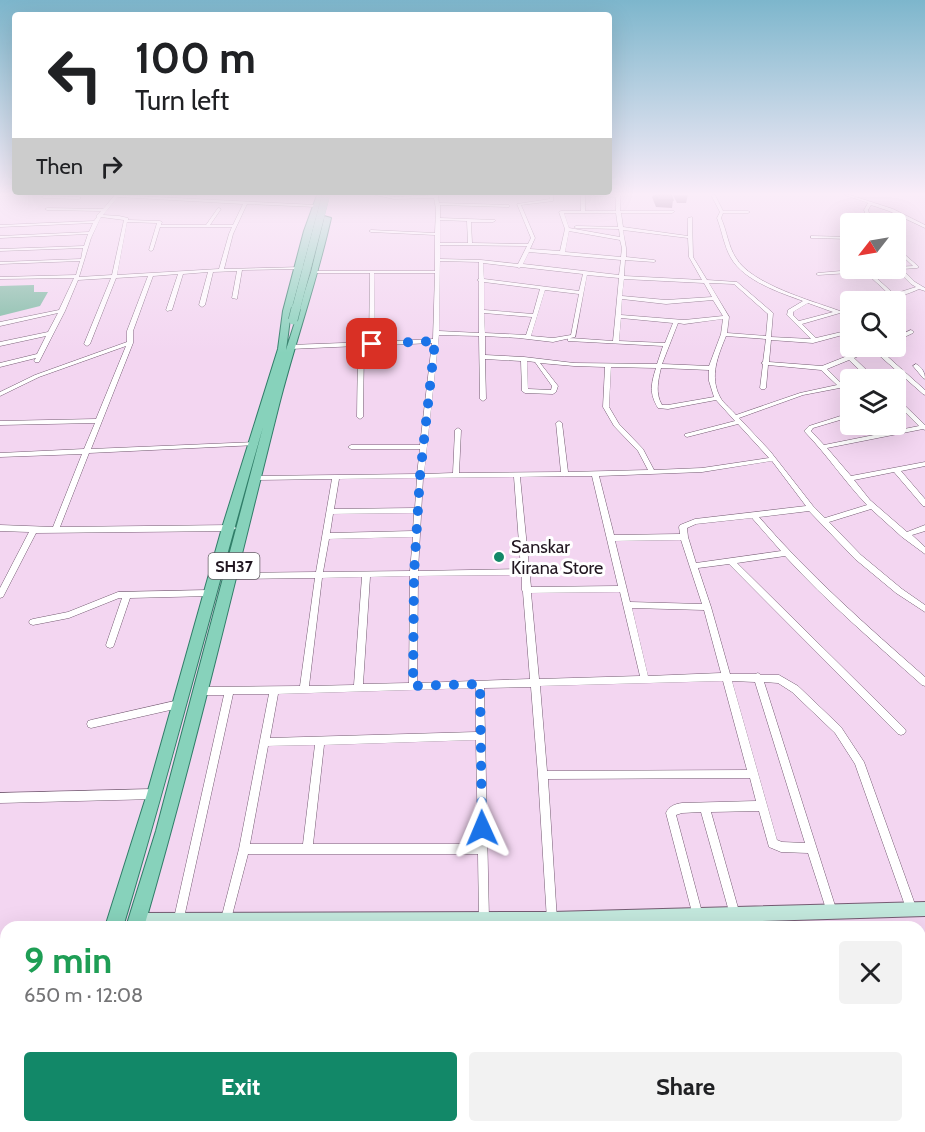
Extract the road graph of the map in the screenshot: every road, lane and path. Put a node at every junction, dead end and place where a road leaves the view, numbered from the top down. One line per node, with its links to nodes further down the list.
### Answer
1 (85, 247): 18 (street)
2 (62, 248): 14 (street)
3 (120, 248): 40 (street)
4 (228, 248): 29 (street)
5 (305, 248): 25 (main road)
6 (312, 248): 67 (main road, bridge)
7 (320, 248): 30 (main road, SH37)
8 (437, 248): 19 (street)
9 (528, 248): 15 (street); 23 (street)
10 (563, 248): 15 (street)
11 (622, 248): 17 (street)
12 (690, 248): 46 (street)
13 (730, 248): 56 (street)
14 (0, 250)
15 (562, 253): 17 (street)
16 (906, 257): 24 (street)
17 (623, 259): 21 (street); 41 (street)
18 (81, 260): 22 (street); 43 (street)
19 (437, 260): 20 (street); 32 (street)
20 (481, 261): 23 (street); 45 (street)
21 (654, 261)
22 (0, 263)
23 (519, 267): 36 (street)
24 (917, 267): 26 (street); 27 (street)
25 (300, 268): 28 (street); 30 (street); 67 (main road)
26 (906, 268)
27 (923, 268)
28 (240, 269): 29 (street); 53 (street)
29 (222, 270): 31 (street)
30 (315, 270): 34 (street); 67 (main road, SH37)
31 (211, 271): 33 (street); 57 (street)
32 (437, 272): 34 (street); 70 (street)
33 (181, 273): 38 (street); 58 (street)
34 (372, 273): 84 (street)
35 (840, 273): 37 (street)
36 (585, 274): 41 (street); 51 (street)
37 (818, 274)
38 (152, 275): 40 (street); 83 (street)
39 (906, 275): 48 (street)
40 (114, 277): 43 (street); 82 (street)
41 (621, 277): 46 (street); 54 (street)
42 (0, 278): 43 (street)
43 (77, 278): 59 (street)
44 (874, 279): 50 (street)
45 (479, 280): 49 (street); 60 (street)
46 (704, 283): 55 (street); 76 (street)
47 (925, 283): 48 (street)
48 (920, 287): 52 (street)
49 (543, 289): 51 (street); 61 (street)
50 (888, 291)
51 (581, 293): 75 (street)
52 (906, 293)
53 (235, 297)
54 (620, 297): 55 (street); 62 (street)
55 (714, 298): 63 (street)
56 (808, 301): 65 (street); 65 (street)
57 (202, 305)
58 (169, 310)
59 (62, 311): 66 (street); 69 (street)
60 (481, 311): 61 (street); 71 (street)
61 (535, 316): 75 (street)
62 (618, 316): 64 (street); 80 (street)
63 (726, 317): 64 (street); 72 (street)
64 (676, 322): 86 (street)
65 (798, 323): 78 (street)
66 (0, 324)
67 (291, 326): 87 (main road, SH37); 119 (main road)
68 (911, 332): 74 (street)
69 (51, 333): 81 (street); 96 (street)
70 (436, 333): 71 (street); 79 (street)
71 (482, 334): 75 (street); 88 (street)
72 (724, 334): 76 (street); 98 (street)
73 (840, 334): 78 (street)
74 (906, 334)
75 (528, 337)
76 (769, 339): 78 (street); 93 (street)
77 (570, 340): 80 (street)
78 (815, 340)
79 (435, 341): 84 (street); 121 (street)
80 (616, 341): 86 (street)
81 (0, 344)
82 (87, 344)
83 (130, 344): 106 (street); 113 (street)
84 (372, 344): 85 (street)
85 (361, 345): 87 (street); 110 (street)
86 (668, 345): 95 (street)
87 (291, 346): 119 (main road, SH37)
88 (482, 357): 91 (street); 108 (street)
89 (886, 357): 105 (street)
90 (850, 358): 99 (street); 100 (street)
91 (524, 359): 92 (street); 92 (street)
92 (537, 363): 94 (street)
93 (764, 363): 99 (street); 104 (street)
94 (608, 365): 95 (street); 128 (street)
95 (660, 365): 98 (street); 107 (street)
96 (0, 366)
97 (916, 366): 101 (street)
98 (712, 368): 107 (street)
99 (823, 368): 102 (street)
100 (862, 369)
101 (925, 377)
102 (840, 385)
103 (840, 386): 112 (street)
104 (763, 388)
105 (925, 393)
106 (0, 394)
107 (717, 398): 112 (street)
108 (483, 399)
109 (906, 409): 116 (street)
110 (360, 417)
111 (840, 418): 122 (street)
112 (737, 419): 118 (street); 125 (street)
113 (99, 421): 114 (street); 123 (street)
114 (0, 423)
115 (559, 423): 129 (street)
116 (925, 427): 122 (street)
117 (458, 430): 131 (street)
118 (687, 435)
119 (259, 444): 123 (street); 135 (main road, SH37); 145 (main road)
120 (351, 447): 121 (street)
121 (424, 447): 134 (street)
122 (823, 447): 136 (street)
123 (87, 451): 124 (street); 149 (street)
124 (0, 455)
125 (773, 459): 128 (street); 139 (street)
126 (925, 464): 127 (street)
127 (896, 470): 136 (street); 137 (street)
128 (652, 472): 130 (street)
129 (565, 474): 130 (street); 132 (street)
130 (595, 474): 154 (street)
131 (456, 475): 132 (street); 134 (street)
132 (517, 475): 159 (street)
133 (336, 476): 134 (street); 135 (street); 141 (street)
134 (420, 476): 140 (street)
135 (256, 477): 146 (main road, SH37)
136 (848, 479): 138 (street)
137 (925, 504)
138 (872, 506): 143 (street); 151 (street)
139 (812, 507): 142 (street); 143 (street)
140 (418, 510): 141 (street); 150 (street)
141 (330, 512): 152 (street)
142 (754, 515): 153 (street); 156 (street)
143 (824, 521): 171 (street)
144 (0, 528): 148 (street)
145 (228, 528): 146 (street); 149 (street); 166 (main road)
146 (243, 528): 163 (main road, SH37)
147 (925, 528): 151 (street)
148 (34, 530): 149 (street); 168 (street)
149 (55, 530)
150 (416, 534): 152 (street); 161 (street)
151 (905, 535): 155 (street)
152 (326, 536): 162 (street)
153 (684, 537): 154 (street); 158 (street)
154 (610, 538): 164 (street)
155 (925, 551)
156 (786, 553): 157 (street); 178 (street)
157 (732, 561): 158 (street); 188 (street)
158 (693, 566): 170 (street)
159 (525, 572): 161 (street); 165 (street)
160 (366, 574): 161 (street); 162 (street); 181 (street)
161 (414, 574): 180 (street)
162 (318, 575): 163 (street); 182 (street)
163 (231, 576): 183 (main road, SH37)
164 (622, 589): 165 (street); 169 (street)
165 (526, 590): 177 (street)
166 (210, 593): 167 (street); 186 (main road)
167 (128, 594): 172 (street); 173 (street)
168 (0, 595)
169 (626, 605): 170 (street); 176 (street)
170 (706, 607): 174 (street)
171 (925, 609)
172 (33, 622)
173 (110, 645)
174 (725, 677): 175 (street); 176 (street); 192 (street)
175 (758, 677): 199 (street); 202 (street)
176 (645, 679): 177 (street)
177 (535, 682): 179 (street); 193 (street)
178 (925, 682)
179 (480, 684): 180 (street); 189 (street)
180 (413, 686): 181 (street)
181 (358, 688): 182 (street)
182 (304, 690): 185 (street)
183 (200, 691): 184 (street); 208 (main road, SH37)
184 (229, 691): 185 (street); 209 (street)
185 (274, 691): 191 (street)
186 (181, 704): 187 (street); 194 (main road)
187 (91, 724)
188 (902, 731)
189 (480, 736): 190 (street); 201 (street)
190 (320, 741): 191 (street); 198 (street)
191 (265, 742): 200 (street)
192 (753, 774): 193 (street); 196 (street)
193 (543, 775): 206 (street)
194 (155, 794): 195 (street); 207 (main road)
195 (0, 798)
196 (761, 807): 197 (street); 199 (street)
197 (705, 808): 204 (street); 205 (street)
198 (308, 848): 200 (street); 201 (street)
199 (812, 848): 203 (street)
200 (244, 849): 210 (street)
201 (482, 849): 211 (street)
202 (919, 909): 203 (street)
203 (832, 912): 204 (street)
204 (735, 915): 205 (street)
205 (698, 916): 206 (street)
206 (552, 920): 211 (street)
207 (116, 921)
208 (137, 921)
209 (179, 921)
210 (225, 921)
211 (484, 921)

